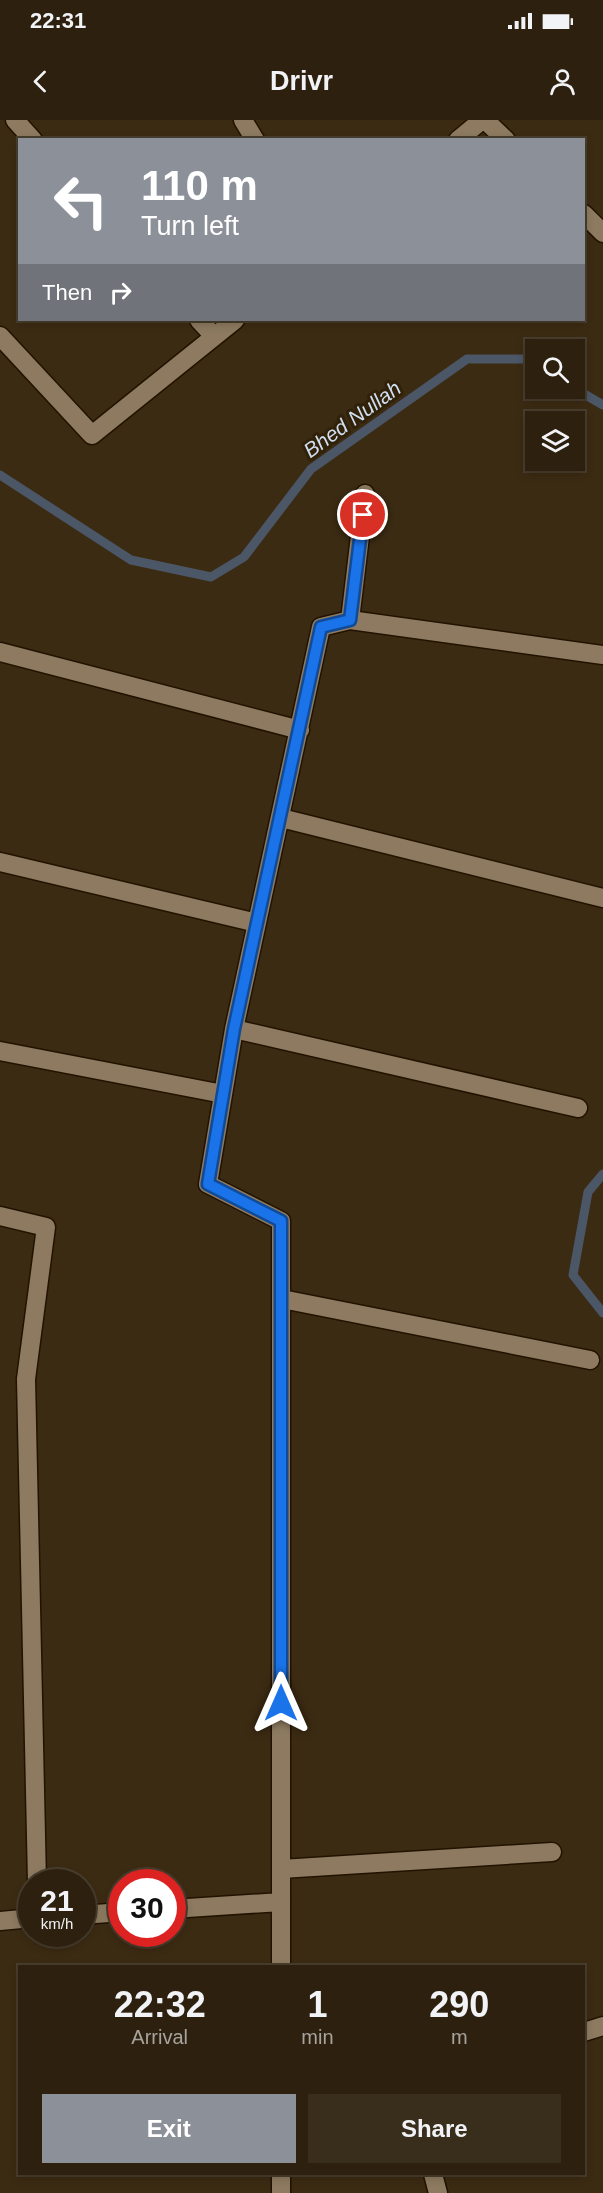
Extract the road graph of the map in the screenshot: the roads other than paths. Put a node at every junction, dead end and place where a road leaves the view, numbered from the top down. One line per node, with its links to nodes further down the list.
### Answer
1 (15, 120): 4 (street)
2 (243, 120): 5 (street)
3 (484, 120): 6 (street); 7 (street)
4 (31, 138)
5 (254, 138)
6 (461, 138)
7 (504, 138)
8 (585, 215): 9 (street)
9 (603, 233)
10 (200, 321): 13 (street)
11 (234, 321): 13 (street)
12 (0, 336): 13 (street)
13 (214, 336)
14 (366, 494): 15 (street)
15 (350, 620): 17 (street); 18 (street)
16 (0, 652): 18 (street)
17 (603, 655)
18 (300, 730): 19 (street)
19 (281, 818): 21 (street); 22 (street)
20 (0, 862): 22 (street)
21 (603, 898)
22 (257, 923): 23 (street)
23 (234, 1029): 25 (street); 26 (street)
24 (0, 1051): 25 (street)
25 (223, 1094): 28 (street)
26 (578, 1108)
27 (0, 1216): 31 (street)
28 (282, 1299): 29 (street); 32 (street)
29 (590, 1359)
30 (552, 1852): 32 (street)
31 (37, 1869)
32 (281, 1869): 33 (street)
33 (281, 1902): 34 (street); 37 (street)
34 (186, 1908)
35 (18, 1919): 36 (street)
36 (0, 1921)
37 (281, 1965)
38 (603, 2025): 39 (street)
39 (585, 2032)
40 (281, 2175): 42 (street)
41 (433, 2175): 43 (street)
42 (281, 2193)
43 (438, 2193)

